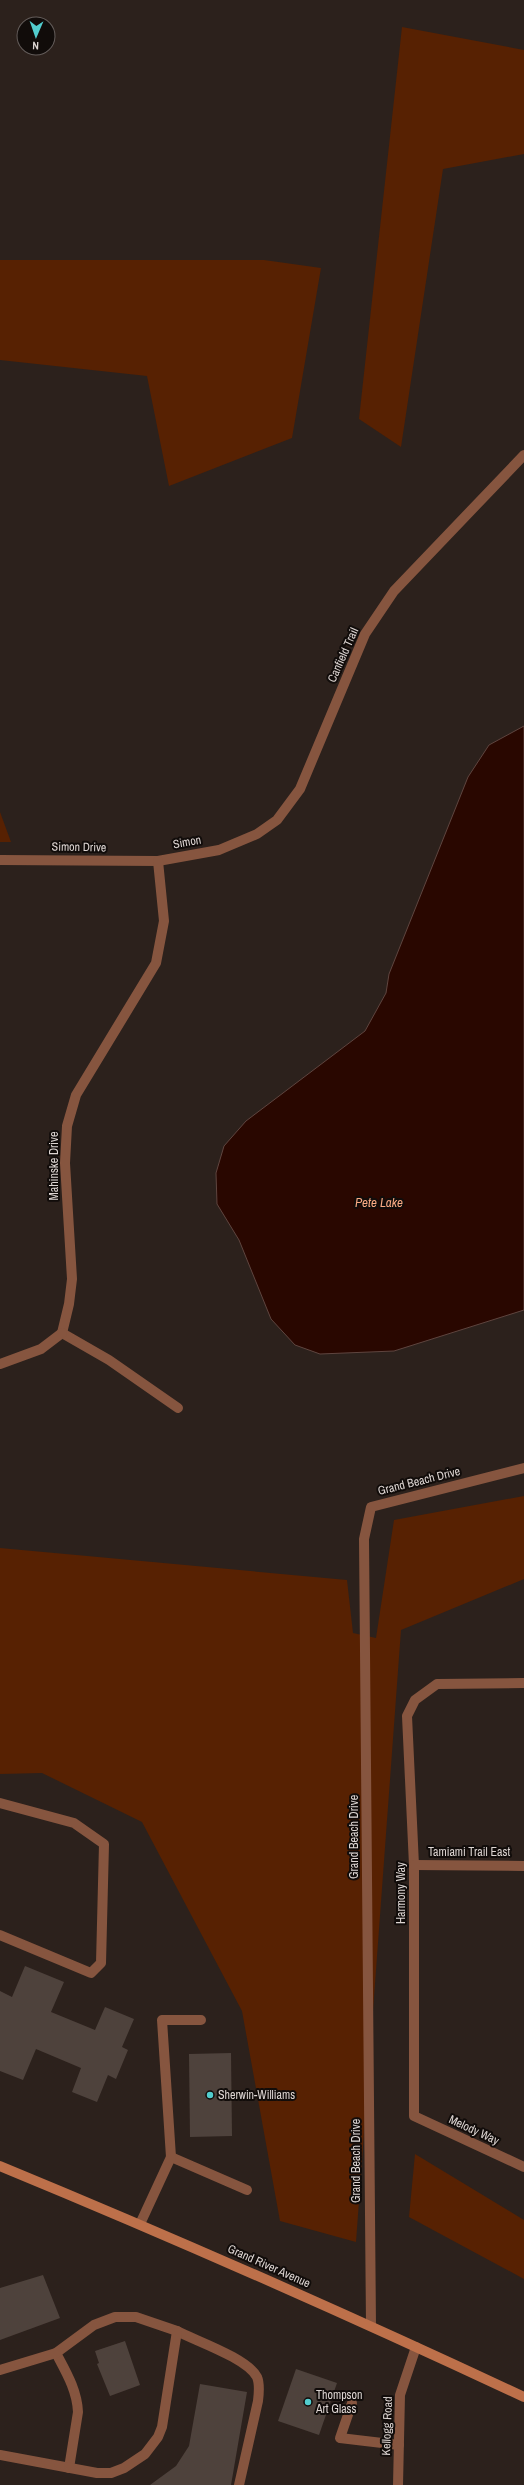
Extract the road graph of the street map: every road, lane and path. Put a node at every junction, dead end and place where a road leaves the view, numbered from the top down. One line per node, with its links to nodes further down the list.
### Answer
1 (524, 455): 2 (street, Canfield Trail)
2 (219, 850): 4 (street, Simon)
3 (0, 860): 4 (street, Simon Drive)
4 (158, 861): 5 (street, Mahinske Drive)
5 (62, 1333): 6 (street); 7 (street)
6 (0, 1364)
7 (178, 1408)
8 (524, 1468): 21 (street, Grand Beach Drive)
9 (524, 1683): 11 (street, Harmony Way)
10 (0, 1803): 13 (street)
11 (414, 1865): 12 (street, Tamiami Trail East); 15 (street, Harmony Way)
12 (524, 1866)
13 (0, 1935)
14 (201, 2020): 16 (street)
15 (414, 2116): 18 (street, Melody Way)
16 (171, 2157): 19 (street); 20 (street)
17 (0, 2166): 20 (main road, Grand River Avenue)
18 (524, 2168)
19 (247, 2190)
20 (140, 2224): 21 (main road, Grand River Avenue)
21 (370, 2326): 23 (main road, Grand River Avenue)
22 (177, 2331): 24 (street); 30 (street); 31 (street)
23 (416, 2347): 26 (main road, Grand River Avenue); 28 (street, Kellogg Road)
24 (56, 2353): 25 (street); 30 (street)
25 (0, 2370)
26 (524, 2397)
27 (352, 2403): 28 (street)
28 (399, 2445): 32 (street, Kellogg Road)
29 (0, 2455): 30 (street)
30 (69, 2468)
31 (238, 2485)
32 (398, 2485)

